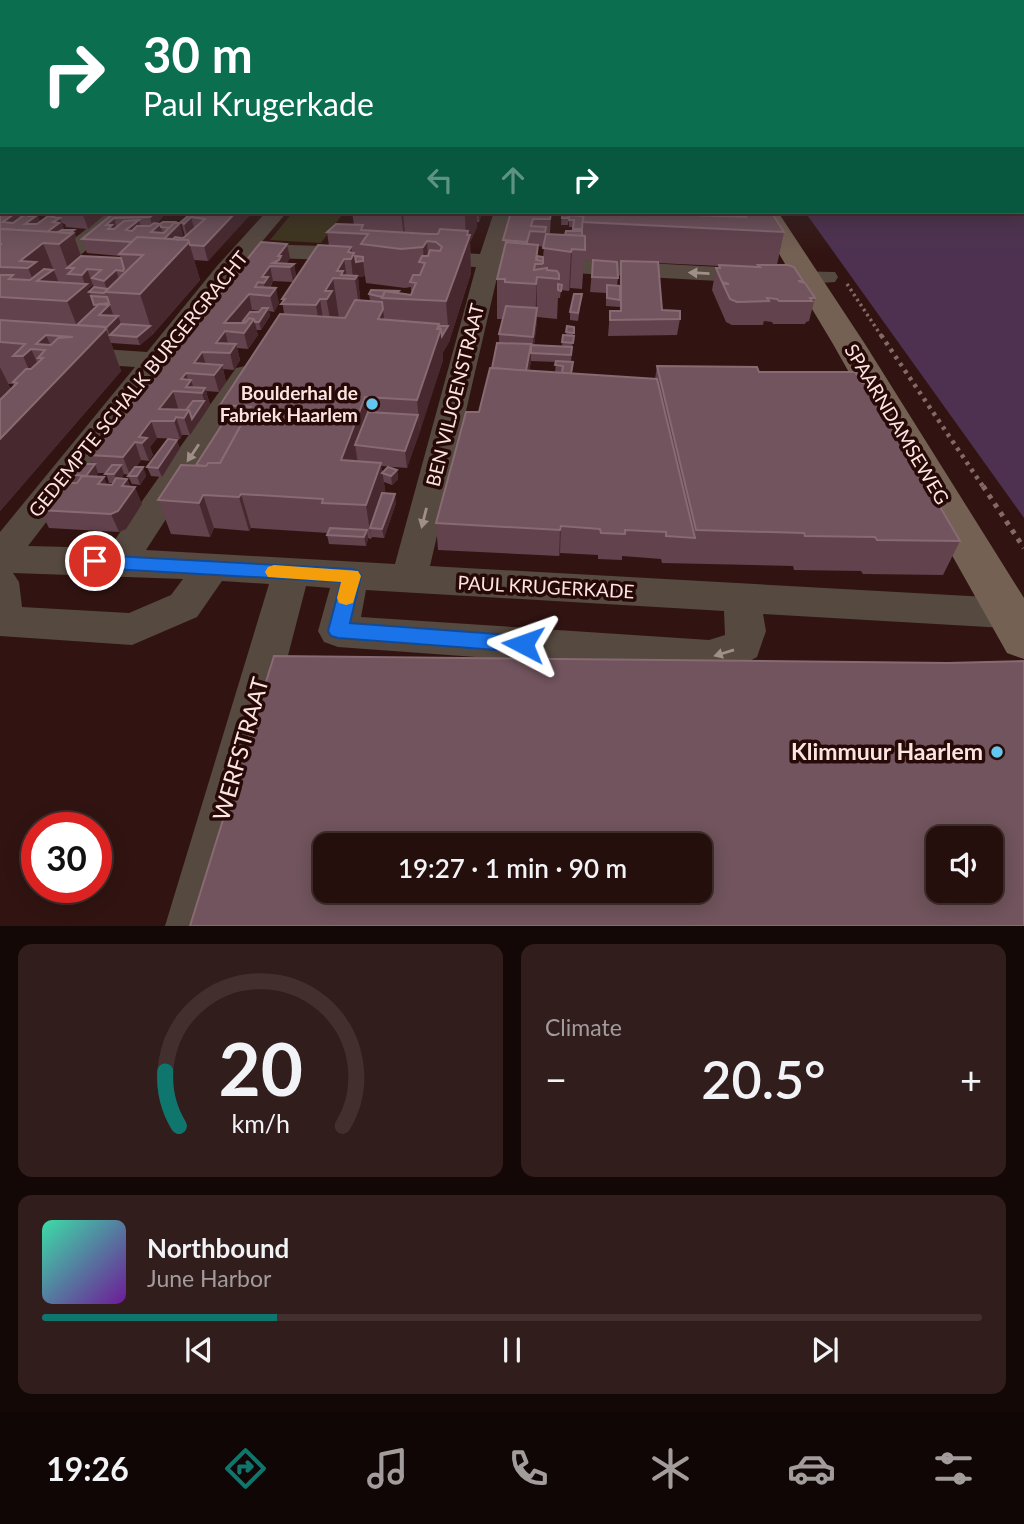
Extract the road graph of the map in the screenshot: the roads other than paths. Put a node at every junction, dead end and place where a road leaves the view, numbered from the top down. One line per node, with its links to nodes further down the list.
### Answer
1 (118, 214): 11 (street)
2 (275, 214): 7 (street, GEDEMPTE SCHALK BURGERGRACHT)
3 (504, 214): 13 (street, BEN VILJOENSTRAAT)
4 (767, 214): 17 (main road, SPAARNDAMSEWEG)
5 (783, 214): 17 (main road, SPAARNDAMSEWEG)
6 (351, 232): 12 (street)
7 (244, 250): 12 (street); 16 (street, GEDEMPTE SCHALK BURGERGRACHT)
8 (380, 256): 12 (street)
9 (408, 257): 13 (street)
10 (36, 260): 11 (street)
11 (60, 261): 14 (street)
12 (326, 262)
13 (488, 262): 17 (street, one-way to 13); 26 (street, BEN VILJOENSTRAAT, one-way to 26)
14 (87, 263)
15 (198, 270): 16 (street)
16 (225, 271): 20 (street, GEDEMPTE SCHALK BURGERGRACHT)
17 (825, 277): 29 (main road, SPAARNDAMSEWEG)
18 (0, 349): 20 (street)
19 (257, 358): 22 (street, one-way to 22)
20 (155, 360): 21 (street, GEDEMPTE SCHALK BURGERGRACHT)
21 (0, 558): 22 (street, PAUL KRUGERKADE)
22 (119, 562): 23 (street, PAUL KRUGERKADE)
23 (213, 568): 24 (street, PAUL KRUGERKADE); 27 (street)
24 (291, 573): 25 (street, PAUL KRUGERKADE); 30 (street, WERFSTRAAT)
25 (352, 576): 26 (street, PAUL KRUGERKADE); 28 (street, one-way to 25)
26 (409, 579): 28 (street, PAUL KRUGERKADE)
27 (0, 582)
28 (741, 598): 29 (street, PAUL KRUGERKADE)
29 (1020, 613)
30 (191, 926)

